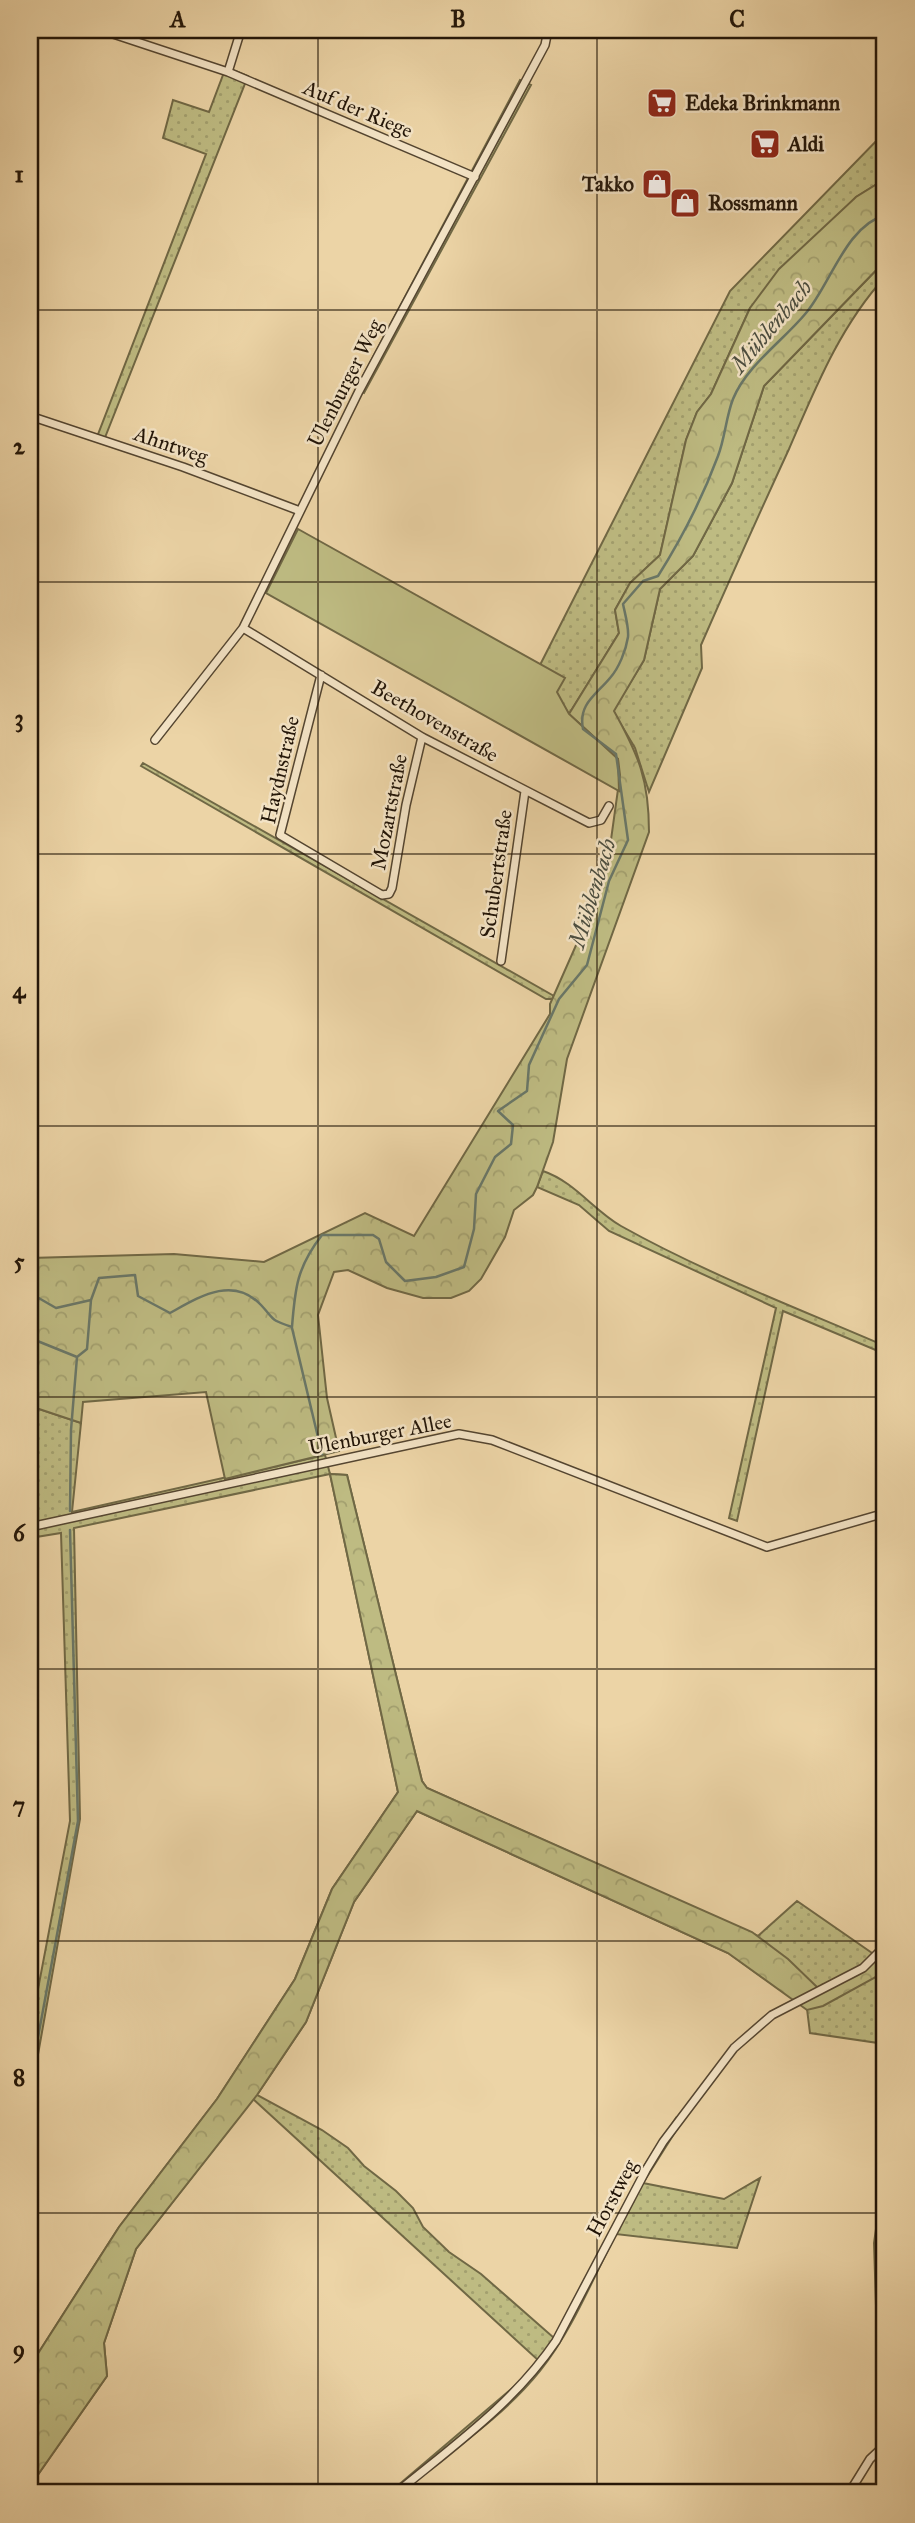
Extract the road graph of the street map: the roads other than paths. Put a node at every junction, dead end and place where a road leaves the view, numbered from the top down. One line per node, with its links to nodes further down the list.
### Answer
1 (101, 30): 5 (street, Auf der Riege)
2 (129, 30): 5 (street)
3 (241, 30): 6 (street)
4 (548, 30): 7 (street, Ulenburger Weg)
5 (129, 39): 6 (street, Auf der Riege)
6 (228, 72): 7 (street, Auf der Riege)
7 (475, 177): 9 (street, Ulenburger Weg)
8 (30, 416): 9 (street, Ahntweg)
9 (300, 511): 10 (street, Ulenburger Weg)
10 (243, 628): 11 (street, Beethovenstraße); 13 (street, Ulenburger Weg)
11 (321, 675): 12 (street, Beethovenstraße); 16 (street, Haydnstraße)
12 (422, 737): 14 (street, Beethovenstraße); 16 (street, Mozartstraße)
13 (155, 740)
14 (525, 791): 15 (street, Beethovenstraße); 17 (street, Schubertstraße)
15 (609, 806)
16 (389, 894)
17 (501, 961)
18 (885, 1513): 19 (street, Ulenburger Allee)
19 (30, 1527)
20 (885, 1946): 22 (street, Horstweg)
21 (885, 2445): 23 (street)
22 (396, 2493)
23 (849, 2493)

